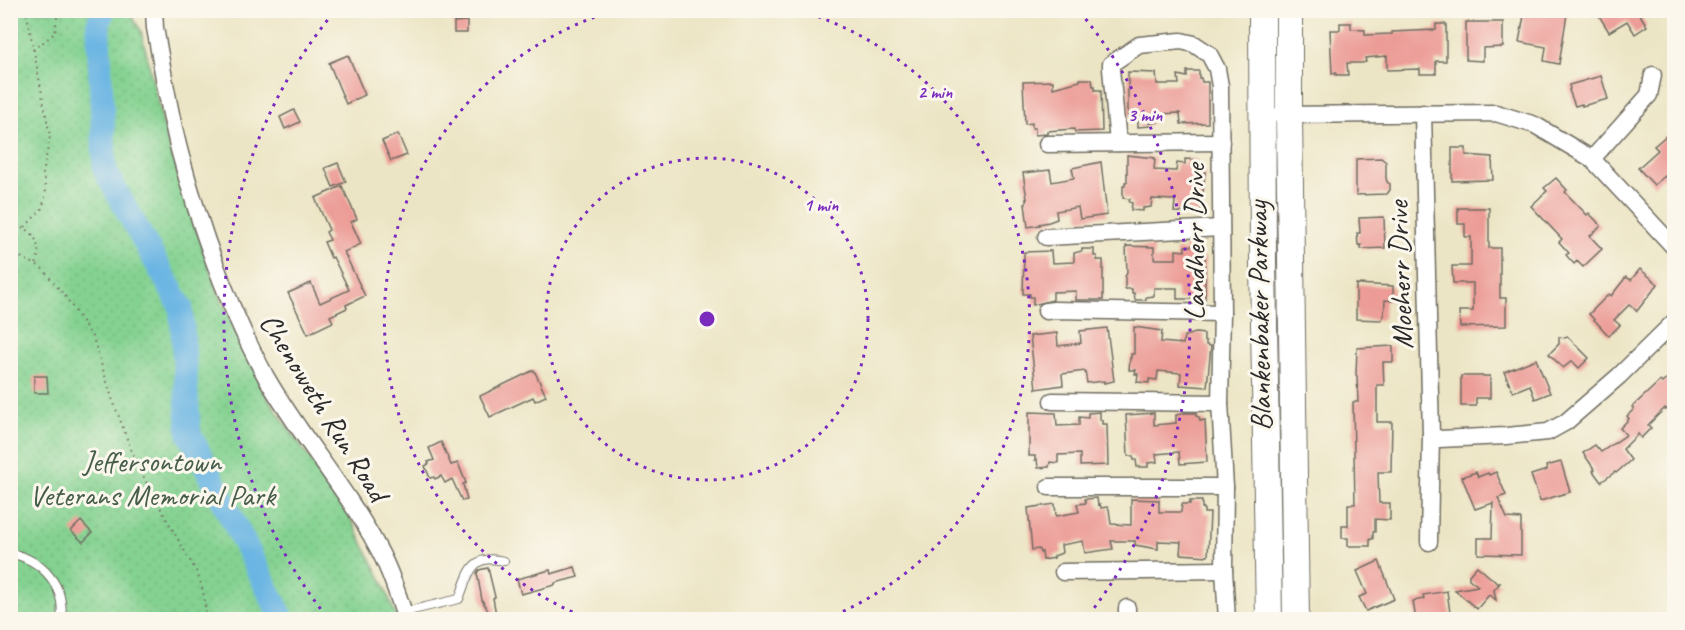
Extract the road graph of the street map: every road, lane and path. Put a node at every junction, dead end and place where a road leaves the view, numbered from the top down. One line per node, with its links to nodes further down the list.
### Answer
1 (26, 10): 6 (path)
2 (66, 10): 6 (path)
3 (154, 10): 35 (street, Chenoweth Run Road)
4 (1262, 10): 10 (main road, Blankenbaker Parkway)
5 (1288, 10): 9 (main road, Blankenbaker Parkway)
6 (33, 50): 16 (path)
7 (1653, 75): 14 (street)
8 (1423, 113): 9 (street); 14 (street); 27 (street, Moeherr Drive)
9 (1288, 114): 10 (street); 40 (main road, Blankenbaker Parkway)
10 (1262, 115): 39 (main road, Blankenbaker Parkway)
11 (1221, 142): 12 (street); 12 (street, Landherr Drive); 17 (street, Landherr Drive)
12 (1118, 143): 13 (street)
13 (1047, 144)
14 (1592, 159): 19 (street)
15 (10, 226): 16 (path)
16 (26, 227): 21 (path)
17 (1221, 228): 18 (street); 23 (street, Landherr Drive)
18 (1046, 237)
19 (1674, 247)
20 (10, 252): 21 (path)
21 (36, 265): 37 (path)
22 (1046, 311): 23 (street)
23 (1222, 313): 26 (street, Landherr Drive)
24 (1674, 322): 27 (street)
25 (1052, 401): 26 (street)
26 (1220, 403): 29 (street, Landherr Drive)
27 (1431, 435): 30 (street, Moeherr Drive)
28 (1049, 487): 29 (street)
29 (1225, 487): 33 (street, Landherr Drive)
30 (1429, 542)
31 (10, 553): 36 (lane)
32 (504, 561): 35 (lane)
33 (1224, 570): 34 (street); 38 (street, Landherr Drive)
34 (1063, 572)
35 (405, 616)
36 (61, 620)
37 (206, 620)
38 (1227, 620)
39 (1269, 620)
40 (1296, 620)

